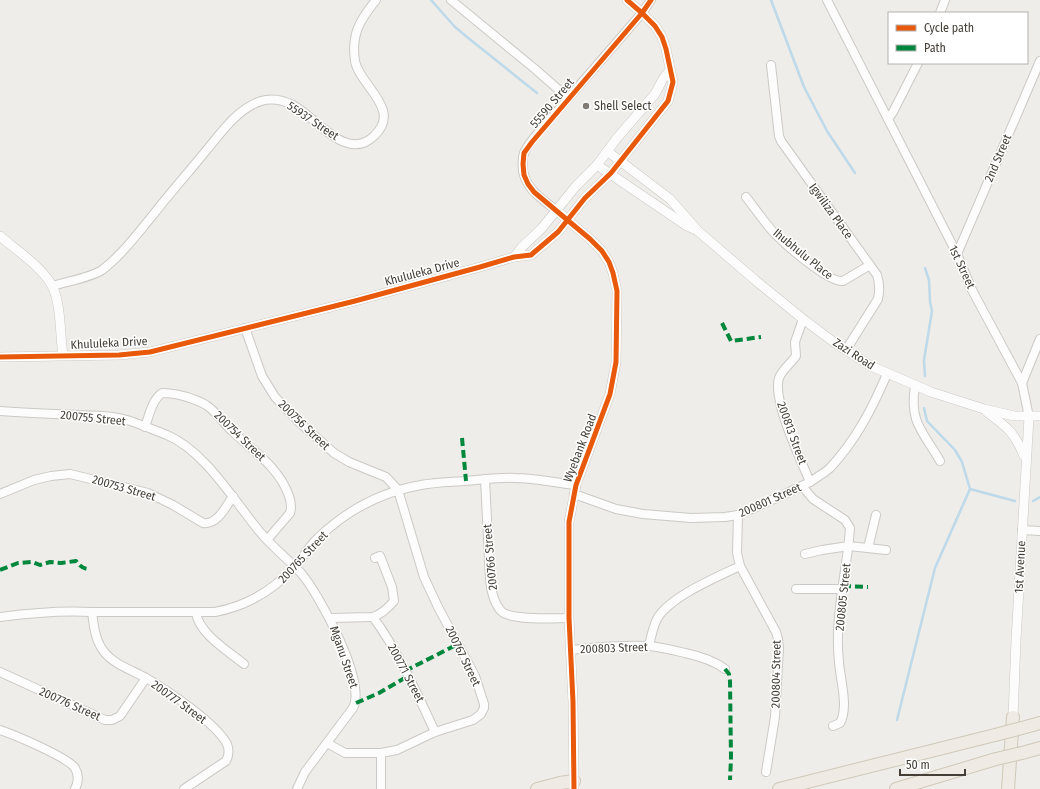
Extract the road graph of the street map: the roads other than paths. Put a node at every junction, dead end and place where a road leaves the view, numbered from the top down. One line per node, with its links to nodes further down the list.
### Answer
1 (376, 0): 27 (street, 55937 Street)
2 (451, 0): 13 (street)
3 (627, 0): 8 (street, Khululeka Drive)
4 (651, 0): 8 (street, 55590 Street)
5 (827, 0): 14 (street, 1st Street)
6 (944, 0): 7 (street)
7 (940, 12)
8 (642, 13): 12 (street, Khululeka Drive); 13 (street, 55590 Street)
9 (1040, 61): 24 (street, 2nd Street)
10 (917, 64): 14 (street)
11 (771, 65): 26 (street, Igwiliza Place)
12 (670, 70): 15 (street); 16 (street, Khululeka Drive)
13 (568, 98): 20 (street, 55590 Street)
14 (888, 119): 24 (street, 1st Street)
15 (607, 151): 16 (street, Zazi Road); 17 (street)
16 (621, 162): 18 (street, Khululeka Drive); 22 (street, Zazi Road)
17 (597, 165): 18 (street, Zazi Road); 20 (street)
18 (611, 173): 21 (street, Khululeka Drive); 22 (street, Zazi Road)
19 (746, 197): 26 (street, Ihubhulu Place)
20 (556, 210): 21 (street, Wyebank Road); 25 (street)
21 (568, 220): 25 (street, Khululeka Drive); 46 (street, Wyebank Road)
22 (698, 231): 28 (street, Zazi Road)
23 (0, 236): 27 (street)
24 (956, 254): 35 (street, 1st Street)
25 (514, 257): 29 (street, Khululeka Drive)
26 (870, 265): 31 (street, Igwiliza Place)
27 (53, 286): 32 (street)
28 (803, 319): 31 (street, Zazi Road); 45 (street, 200813 Street)
29 (245, 328): 32 (street, Khululeka Drive); 48 (street, 200756 Street)
30 (1040, 339): 35 (street)
31 (846, 350): 34 (street, Zazi Road)
32 (62, 355): 33 (street, Khululeka Drive)
33 (0, 357)
34 (887, 374): 36 (street, Zazi Road); 45 (street, 200801 Street)
35 (1022, 383): 40 (street, 1st Street)
36 (915, 386): 37 (street, Zazi Road); 43 (street)
37 (984, 409): 40 (street, Zazi Road); 42 (street)
38 (0, 411): 41 (street, 200755 Street)
39 (1040, 416): 40 (street, Zazi Road)
40 (1028, 417): 42 (street, 1st Avenue)
41 (145, 427): 51 (street, 200755 Street); 56 (street, 200754 Street)
42 (1026, 460): 54 (street, 1st Avenue)
43 (940, 461)
44 (485, 479): 46 (street, 200765 Street); 48 (street, 200765 Street); 71 (street, 200766 Street)
45 (810, 482): 47 (street, 200801 Street)
46 (576, 485): 50 (street, Wyebank Road)
47 (802, 486): 52 (street, 200801 Street); 57 (street, 200805 Street)
48 (398, 490): 63 (street, 200765 Street); 82 (street, 200767 Street)
49 (0, 494): 51 (street, 200753 Street)
50 (574, 494): 52 (street, 200801 Street); 71 (street, Wyebank Road)
51 (233, 496): 56 (street, 200755 Street)
52 (738, 515): 62 (street, 200804 Street)
53 (876, 515): 58 (street)
54 (1022, 530): 55 (street); 78 (street, 1st Avenue)
55 (1040, 531)
56 (267, 540): 63 (street, Mganu Street)
57 (848, 546): 58 (street); 60 (street); 65 (street, 200805 Street)
58 (868, 548): 59 (street)
59 (886, 550)
60 (805, 554)
61 (375, 558): 69 (street)
62 (740, 566): 72 (street); 86 (street, 200804 Street)
63 (294, 567): 67 (street, 200765 Street); 70 (street, Mganu Street)
64 (796, 589): 65 (street)
65 (843, 589): 80 (street, 200805 Street)
66 (92, 612): 67 (street, 200765 Street); 68 (street, 200765 Street); 77 (street, 200777 Street)
67 (196, 612): 74 (street)
68 (0, 617)
69 (373, 617): 70 (street); 82 (street, 200771 Street)
70 (330, 618): 83 (street, Mganu Street)
71 (569, 618): 73 (street, Wyebank Road)
72 (649, 646): 73 (street, 200803 Street); 75 (street, 200803 Street)
73 (571, 650): 87 (street, Wyebank Road)
74 (244, 664)
75 (725, 669)
76 (0, 672): 77 (street, 200776 Street)
77 (146, 678): 90 (street, 200777 Street)
78 (1013, 716): 88 (main road)
79 (1040, 723): 94 (main road, bridge)
80 (833, 726)
81 (0, 730): 89 (street)
82 (435, 732): 85 (street, 200767 Street)
83 (327, 743): 85 (street, 200767 Street); 91 (street, Mganu Street)
84 (1040, 748): 95 (main road, bridge)
85 (381, 753): 92 (street)
86 (766, 772)
87 (574, 785): 93 (main road)
88 (1007, 788)
89 (75, 789)
90 (184, 789)
91 (297, 789)
92 (381, 789)
93 (537, 789)
94 (780, 789)
95 (896, 789)

